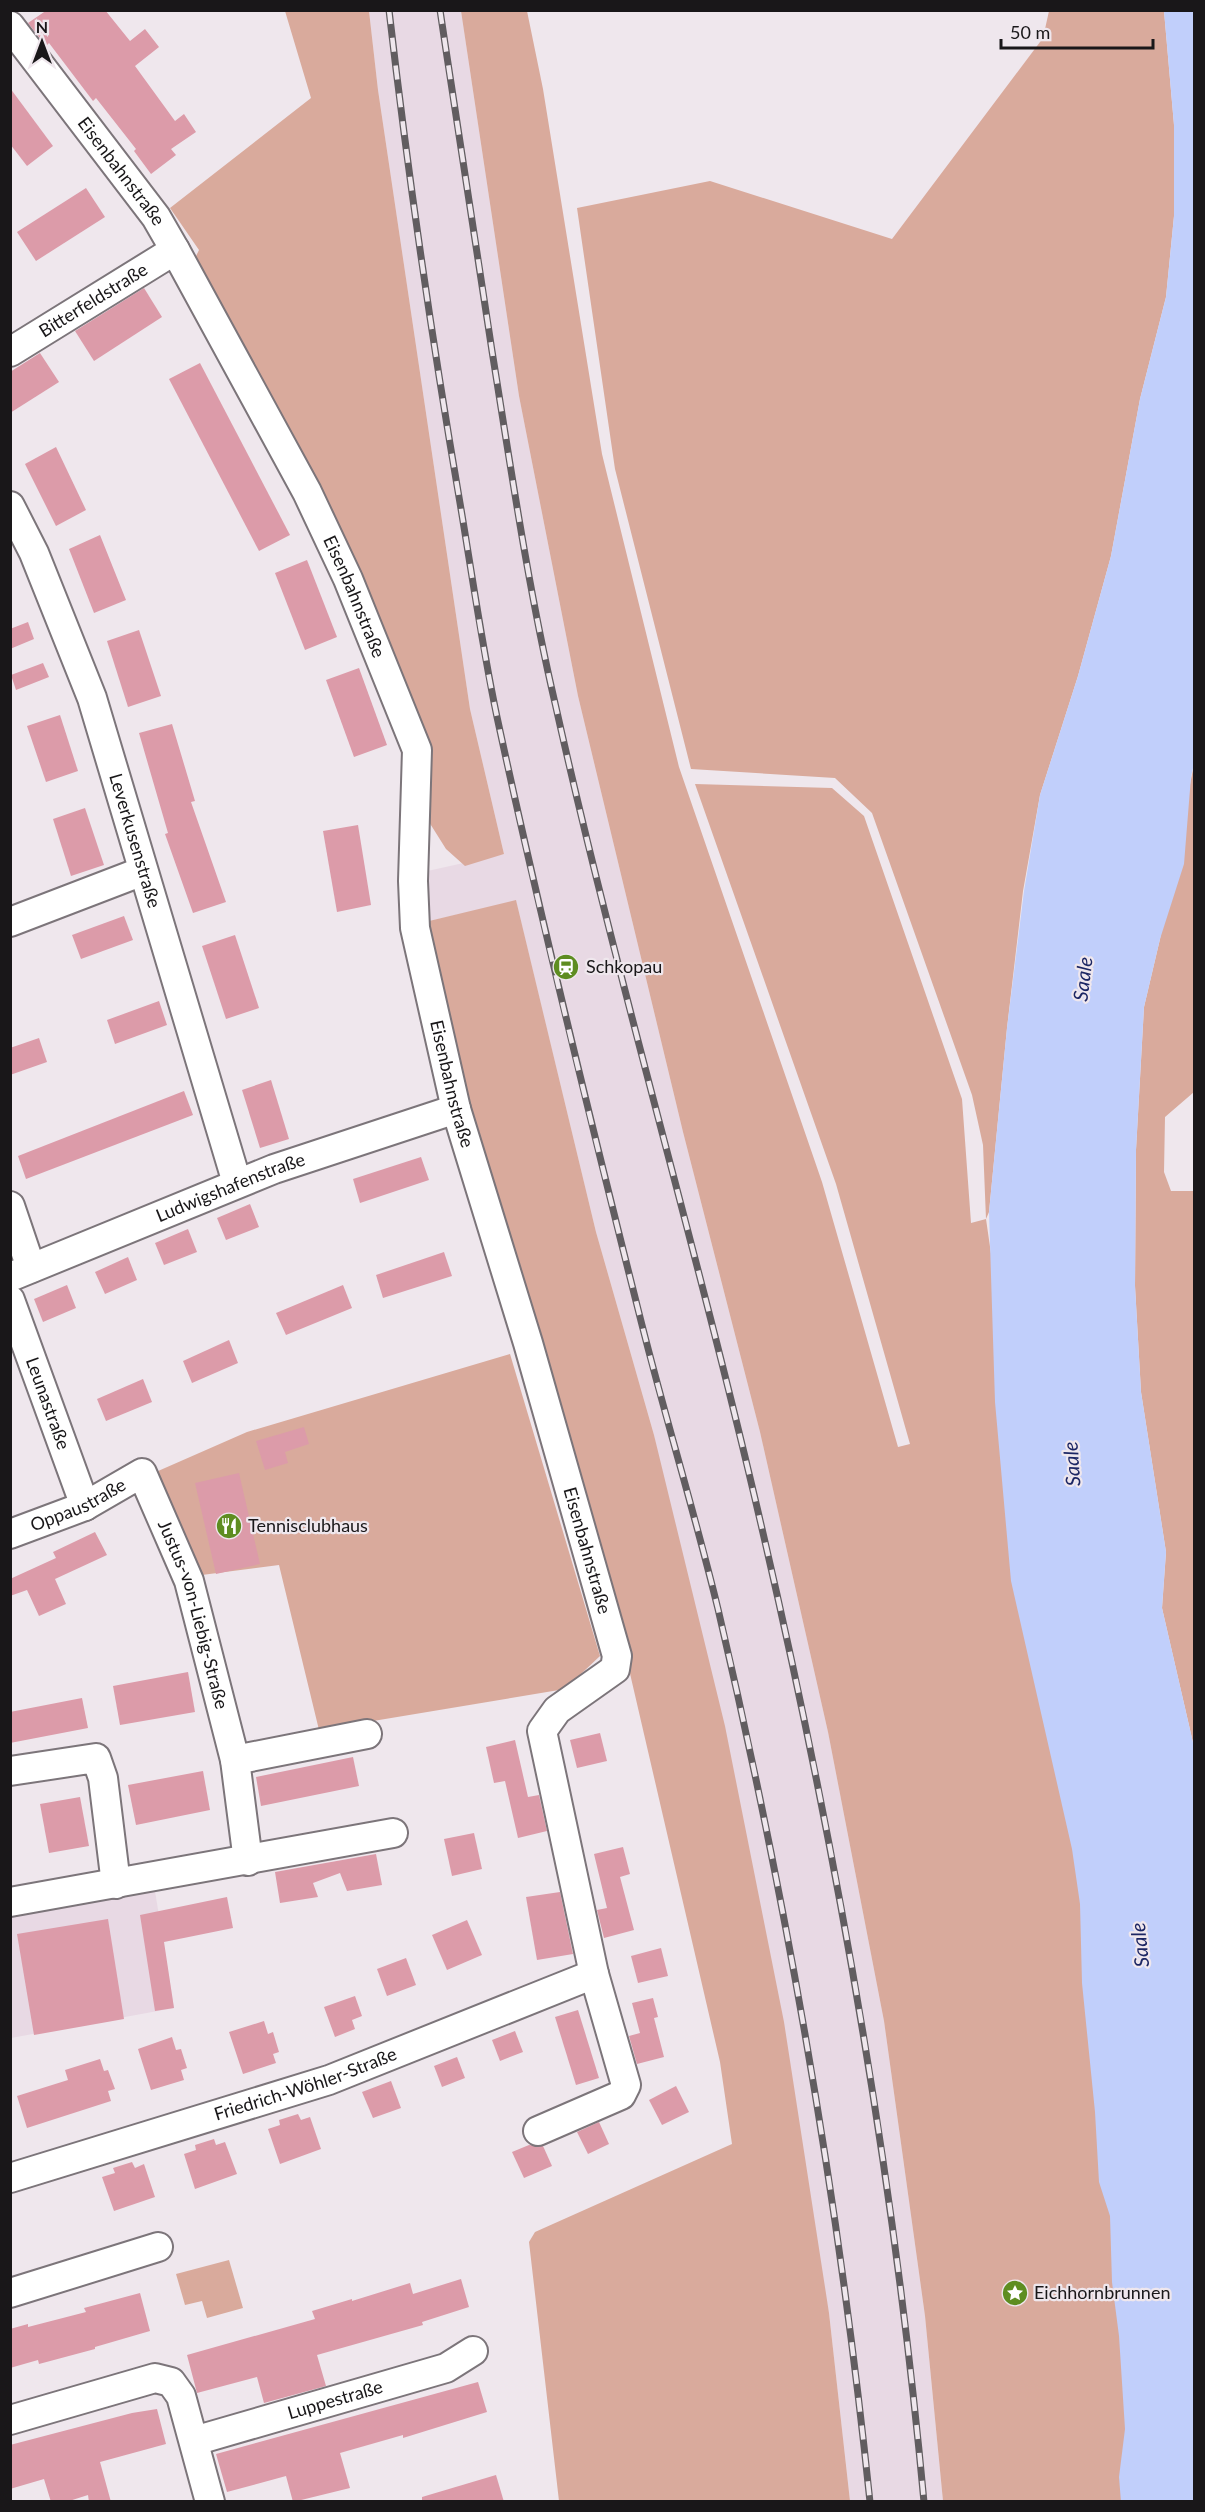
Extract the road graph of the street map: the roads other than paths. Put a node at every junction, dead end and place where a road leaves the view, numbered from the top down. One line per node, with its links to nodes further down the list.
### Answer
1 (10, 26): 2 (street, Eisenbahnstraße)
2 (175, 250): 3 (street, Bitterfeldstraße); 7 (street, Eisenbahnstraße)
3 (10, 352)
4 (10, 506): 5 (street, Leverkusenstraße)
5 (143, 871): 6 (street); 8 (street, Leverkusenstraße)
6 (10, 922)
7 (456, 1109): 8 (street, Ludwigshafenstraße); 22 (street, Eisenbahnstraße)
8 (237, 1184): 10 (street, Ludwigshafenstraße)
9 (10, 1206): 10 (street)
10 (21, 1272)
11 (10, 1300): 13 (street, Leunastraße)
12 (142, 1473): 13 (street, Oppaustraße); 16 (street, Justus-von-Liebig-Straße)
13 (85, 1506): 14 (street, Oppaustraße)
14 (10, 1534)
15 (367, 1734): 16 (street)
16 (235, 1760): 19 (street, Justus-von-Liebig-Straße)
17 (10, 1771): 20 (street)
18 (393, 1833): 19 (street)
19 (248, 1861): 20 (street)
20 (116, 1884): 21 (street)
21 (10, 1902)
22 (594, 1974): 23 (street, Eisenbahnstraße); 24 (street, Friedrich-Wöhler-Straße)
23 (538, 2130)
24 (10, 2178)
25 (158, 2247): 26 (street)
26 (10, 2294)
27 (472, 2351): 29 (street, Luppestraße)
28 (10, 2420): 29 (street)
29 (194, 2441): 30 (street)
30 (210, 2502)

